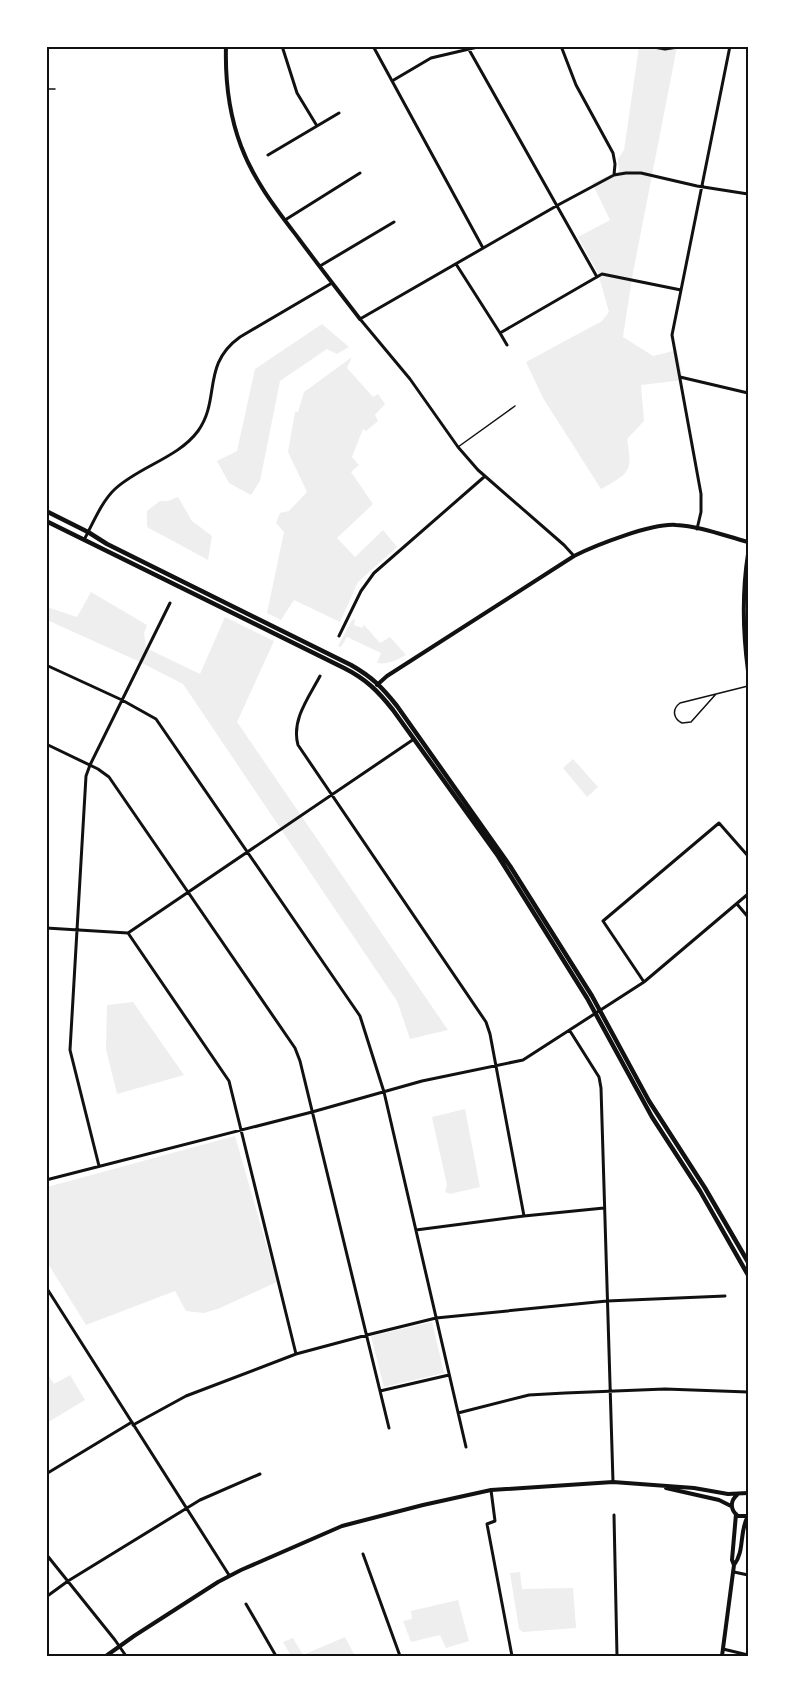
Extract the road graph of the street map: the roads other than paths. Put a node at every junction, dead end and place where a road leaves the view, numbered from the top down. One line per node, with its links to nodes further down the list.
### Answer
1 (226, 46): 21 (street)
2 (282, 46): 14 (street)
3 (373, 46): 10 (street)
4 (482, 46): 9 (street)
5 (561, 46): 17 (street)
6 (648, 46): 7 (street)
7 (684, 46)
8 (730, 46): 18 (street)
9 (468, 48): 10 (street); 20 (street)
10 (392, 81): 23 (street)
11 (46, 89): 12 (lane)
12 (55, 89)
13 (339, 113): 14 (street)
14 (317, 126): 15 (street)
15 (268, 155)
16 (360, 173): 21 (street)
17 (614, 175): 18 (street); 20 (street)
18 (702, 187): 19 (street); 28 (street)
19 (748, 194)
20 (558, 205): 23 (street); 26 (street)
21 (285, 220): 25 (street)
22 (394, 222): 25 (street)
23 (483, 248): 24 (street)
24 (456, 264): 29 (street); 30 (street)
25 (320, 266): 27 (street)
26 (597, 277): 28 (street); 30 (street)
27 (332, 283): 29 (street); 40 (street)
28 (681, 290): 32 (street)
29 (360, 319): 35 (street)
30 (500, 333): 31 (street)
31 (507, 345)
32 (680, 377): 33 (street); 39 (street)
33 (748, 393)
34 (515, 406): 35 (lane)
35 (458, 447): 36 (street)
36 (484, 477): 44 (street); 46 (street)
37 (46, 511): 40 (main road)
38 (46, 521): 41 (main road)
39 (697, 529): 42 (street); 44 (street)
40 (88, 532): 41 (street); 50 (main road)
41 (84, 540): 50 (main road)
42 (748, 542)
43 (748, 554): 48 (street)
44 (574, 556): 50 (street)
45 (170, 603): 53 (street)
46 (339, 636)
47 (46, 664): 53 (street)
48 (748, 671)
49 (320, 676): 57 (street)
50 (376, 685): 54 (main road)
51 (748, 686): 52 (lane)
52 (716, 694): 52 (lane)
53 (122, 700): 56 (street); 58 (street)
54 (416, 737): 57 (street); 68 (main road)
55 (46, 744): 56 (street)
56 (90, 765): 60 (street); 65 (street)
57 (332, 795): 58 (street); 70 (street)
58 (248, 852): 60 (street); 71 (street)
59 (748, 856): 67 (street)
60 (189, 892): 66 (street); 72 (street)
61 (748, 894): 62 (street)
62 (737, 904): 63 (street); 67 (street)
63 (748, 918)
64 (46, 928): 65 (street)
65 (77, 930): 66 (street); 74 (street)
66 (128, 933): 73 (street)
67 (644, 981): 68 (street)
68 (598, 1012): 69 (street); 79 (main road); 80 (main road)
69 (570, 1031): 70 (street); 76 (street)
70 (496, 1066): 71 (street); 77 (street)
71 (384, 1092): 72 (street); 78 (street)
72 (312, 1112): 73 (street); 85 (street)
73 (241, 1130): 74 (street); 86 (street)
74 (99, 1166): 75 (street)
75 (46, 1180)
76 (604, 1208): 77 (street); 83 (street)
77 (524, 1216): 78 (street)
78 (416, 1230): 84 (street)
79 (748, 1262)
80 (748, 1275)
81 (46, 1287): 92 (street)
82 (725, 1296): 83 (street)
83 (607, 1301): 84 (street); 88 (street)
84 (436, 1318): 85 (street); 87 (street)
85 (367, 1335): 86 (street); 89 (street)
86 (296, 1354): 92 (street)
87 (450, 1375): 89 (street); 91 (street)
88 (610, 1390): 90 (street); 91 (street); 97 (street)
89 (380, 1391): 93 (street)
90 (748, 1392)
91 (458, 1413): 94 (street)
92 (133, 1424): 95 (street); 103 (street)
93 (389, 1428)
94 (466, 1447)
95 (46, 1474)
96 (260, 1474): 103 (street)
97 (613, 1482): 98 (street); 99 (street)
98 (657, 1485): 100 (street); 102 (street)
99 (491, 1490): 111 (street); 123 (street)
100 (740, 1493): 101 (street); 102 (street)
101 (748, 1493)
102 (731, 1506): 104 (street)
103 (187, 1508): 111 (street); 113 (street)
104 (736, 1514): 106 (street); 109 (street)
105 (614, 1515): 124 (street)
106 (748, 1516): 109 (street)
107 (46, 1554): 113 (street)
108 (363, 1554): 122 (street)
109 (734, 1565): 110 (street)
110 (734, 1572): 112 (street); 117 (street)
111 (229, 1575): 116 (street)
112 (748, 1575)
113 (68, 1581): 114 (street); 116 (street)
114 (46, 1597)
115 (246, 1604): 121 (street)
116 (119, 1646): 119 (street); 120 (street)
117 (723, 1649): 118 (street); 125 (street)
118 (748, 1655)
119 (105, 1656)
120 (126, 1656)
121 (276, 1656)
122 (400, 1656)
123 (512, 1656)
124 (617, 1656)
125 (722, 1656)

